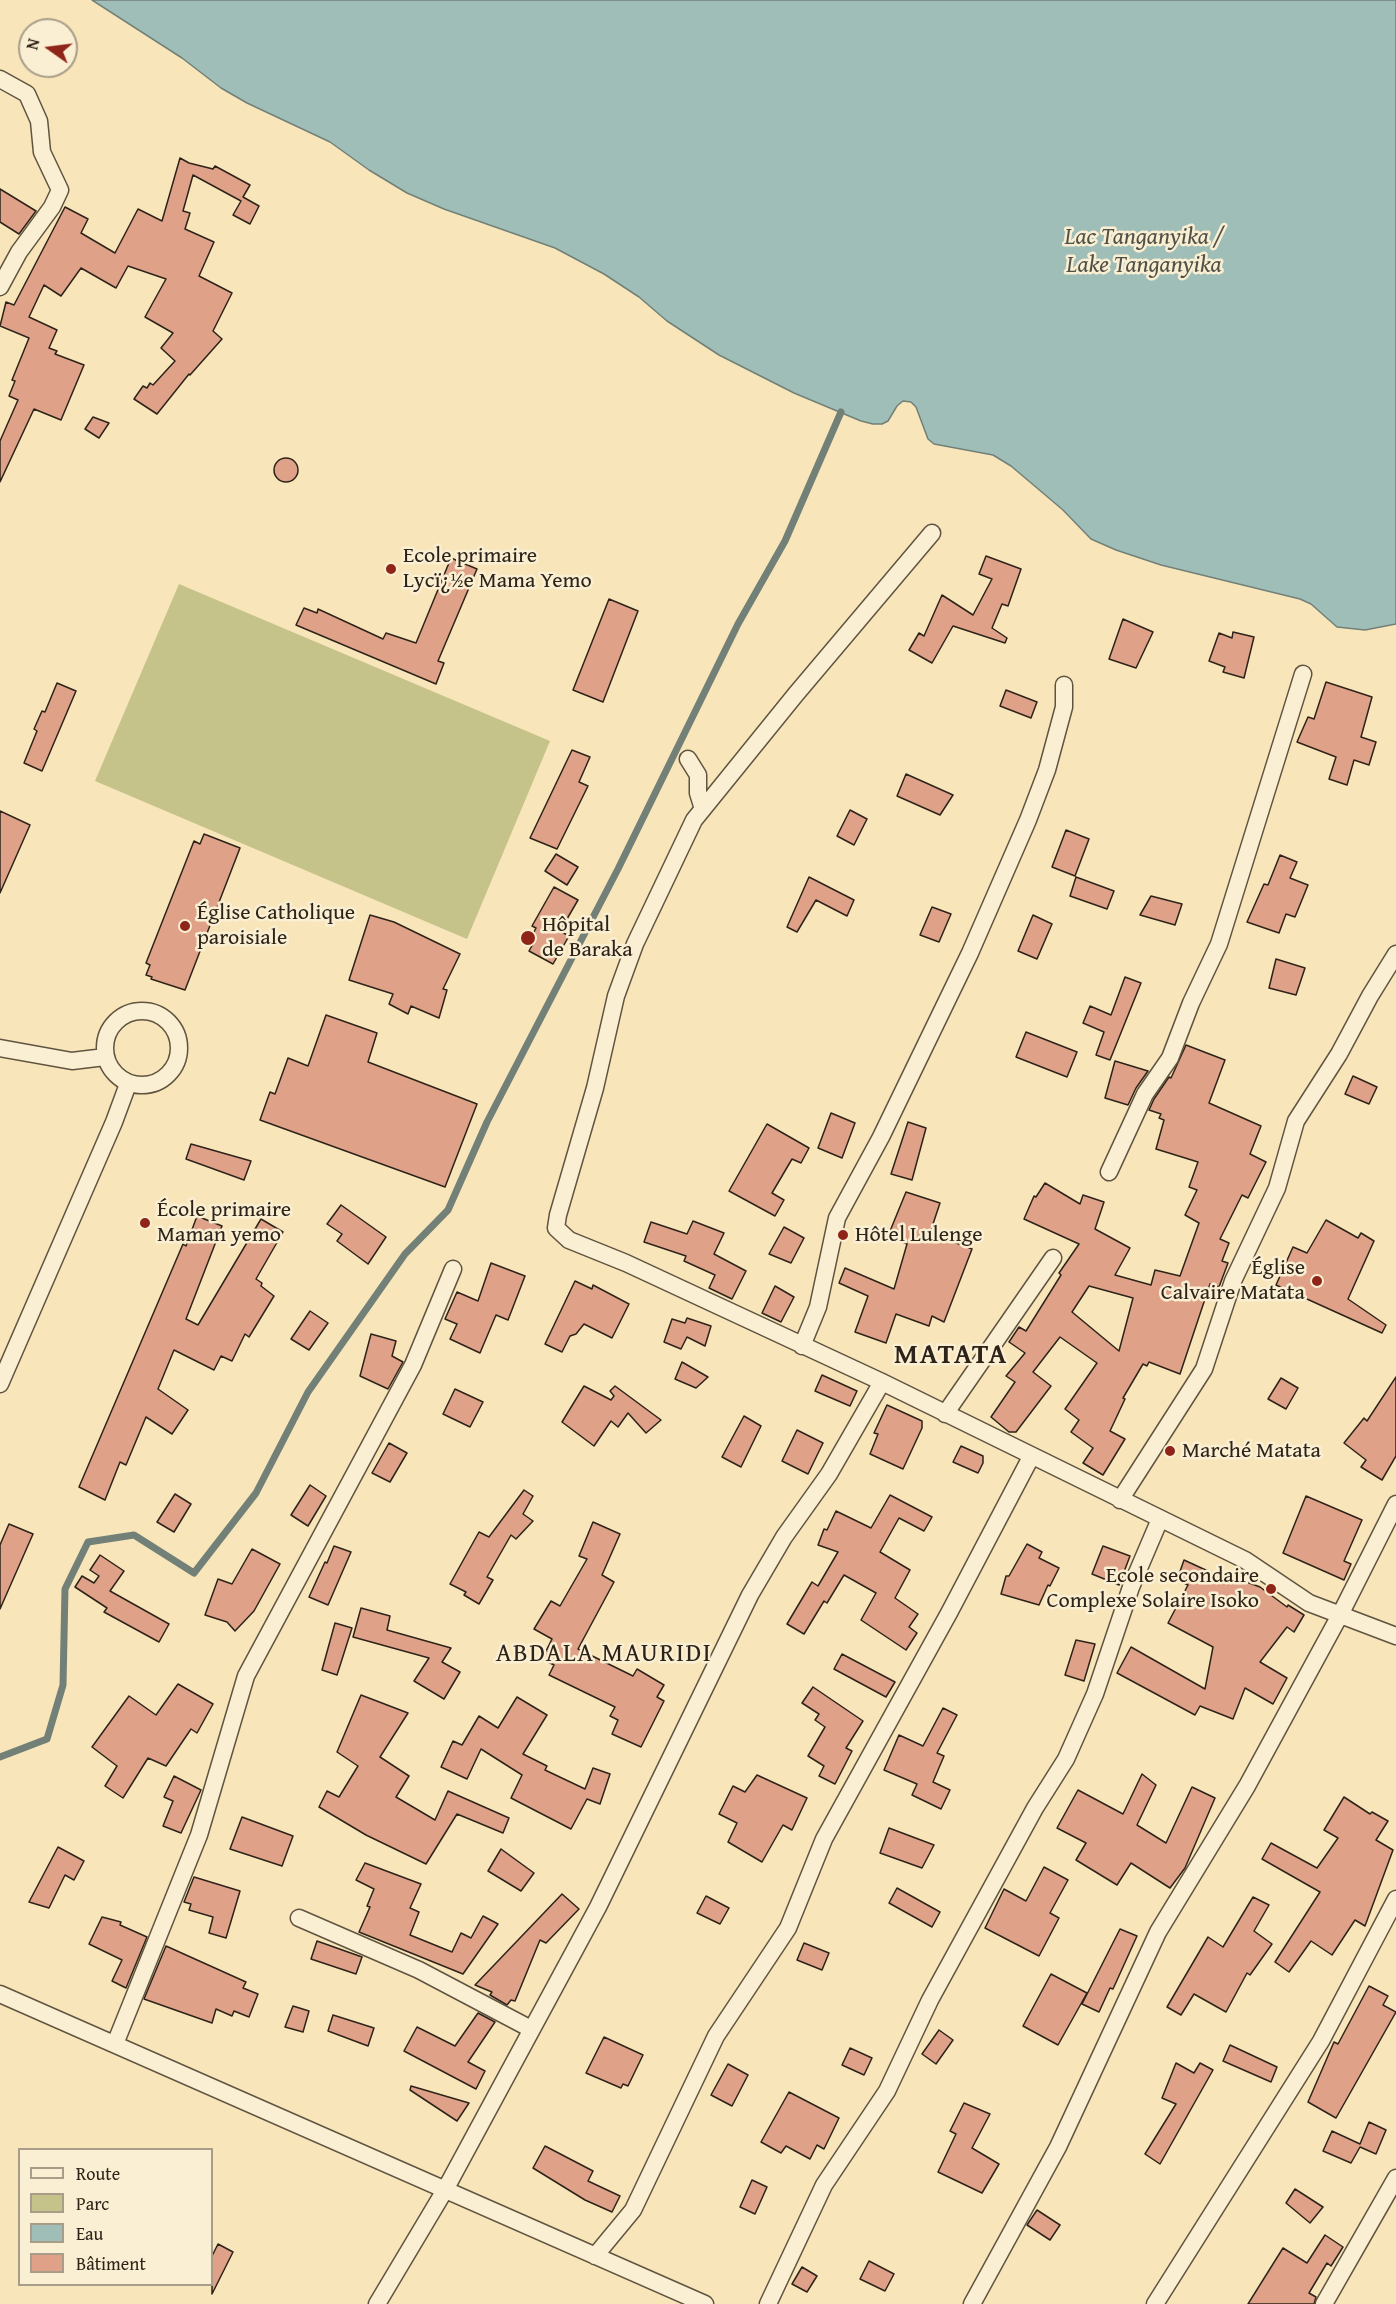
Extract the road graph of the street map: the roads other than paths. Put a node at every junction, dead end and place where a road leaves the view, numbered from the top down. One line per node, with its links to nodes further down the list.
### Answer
1 (0, 79): 2 (street)
2 (0, 287)
3 (932, 533): 7 (street)
4 (1303, 674): 12 (street)
5 (1064, 685): 15 (street)
6 (688, 759): 7 (street)
7 (703, 809): 15 (street)
8 (1396, 954): 20 (street)
9 (0, 1048): 10 (street)
10 (105, 1057): 11 (street); 11 (street)
11 (128, 1084): 17 (street)
12 (1109, 1172)
13 (1053, 1258): 18 (street)
14 (453, 1269): 29 (street)
15 (802, 1346): 16 (street)
16 (882, 1382): 18 (street); 28 (street)
17 (0, 1384)
18 (945, 1414): 19 (street)
19 (1031, 1456): 20 (street); 32 (street)
20 (1120, 1500): 22 (street)
21 (1396, 1503): 23 (street)
22 (1160, 1520): 23 (street); 35 (street)
23 (1340, 1615): 24 (street); 36 (street)
24 (1396, 1636)
25 (1396, 1899): 37 (street)
26 (299, 1918): 28 (street)
27 (0, 1994): 29 (street)
28 (531, 2029): 31 (street)
29 (115, 2044): 31 (street)
30 (1396, 2178): 38 (street)
31 (445, 2190): 32 (street); 33 (street)
32 (595, 2256): 34 (street)
33 (377, 2304)
34 (705, 2304)
35 (768, 2304)
36 (972, 2304)
37 (1155, 2304)
38 (1324, 2304)

